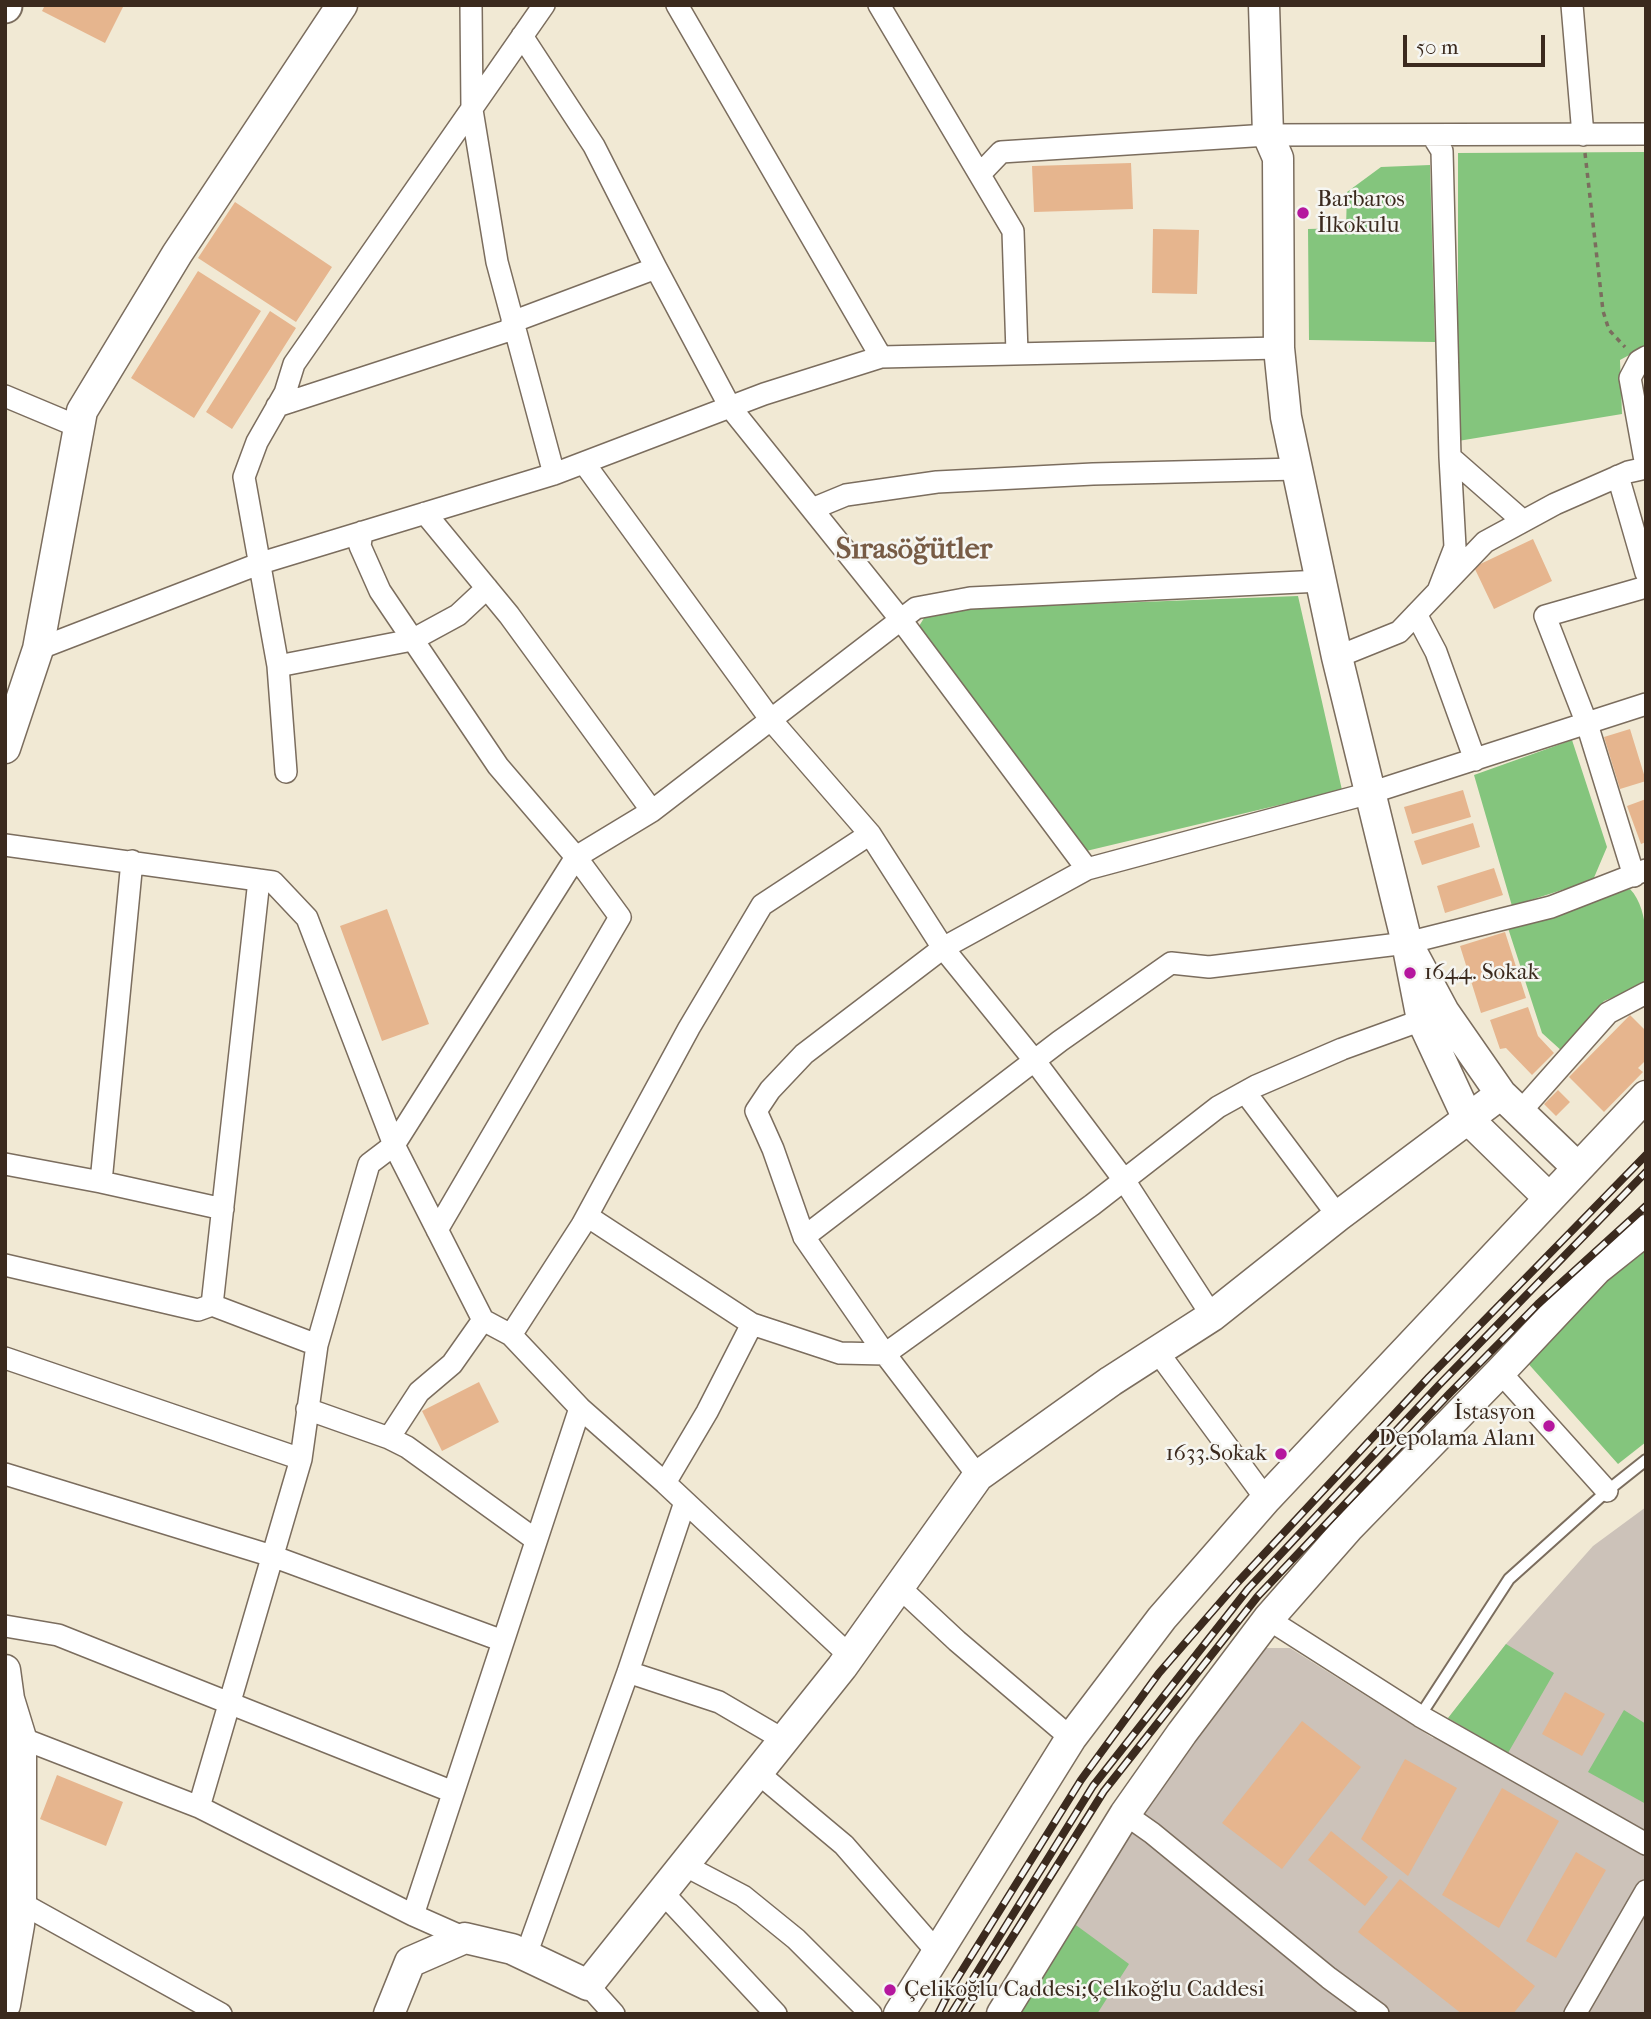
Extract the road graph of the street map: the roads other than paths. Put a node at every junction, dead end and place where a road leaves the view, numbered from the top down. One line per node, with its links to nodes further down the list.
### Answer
1 (342, 5): 24 (street)
2 (471, 5): 9 (street)
3 (544, 5): 8 (street)
4 (677, 5): 19 (street)
5 (879, 5): 14 (street)
6 (1264, 5): 11 (street)
7 (1572, 5): 13 (street)
8 (522, 36): 9 (street); 15 (street)
9 (472, 110): 16 (street); 22 (street)
10 (1646, 134): 13 (street)
11 (1268, 135): 12 (street); 14 (street); 17 (street)
12 (1432, 135): 13 (street); 25 (street)
13 (1583, 135)
14 (980, 174): 18 (street)
15 (656, 268): 16 (street); 23 (street)
16 (513, 325): 22 (street); 29 (street)
17 (1279, 348): 18 (street); 28 (street)
18 (1017, 353): 19 (street)
19 (881, 357): 23 (street)
20 (1642, 359): 27 (street)
21 (5, 396): 24 (street)
22 (277, 406): 35 (street)
23 (730, 407): 26 (street); 31 (street)
24 (79, 427): 44 (street)
25 (1450, 457): 33 (street); 40 (street)
26 (584, 463): 29 (street); 48 (street)
27 (1646, 467): 30 (street)
28 (1297, 469): 31 (street); 37 (street)
29 (554, 474): 32 (street)
30 (1618, 476): 33 (street); 36 (street)
31 (812, 509): 42 (street)
32 (425, 513): 34 (street); 39 (street)
33 (1523, 521): 40 (street)
34 (362, 532): 35 (street); 43 (street)
35 (261, 563): 44 (street); 46 (street)
36 (1646, 573)
37 (1321, 581): 42 (street); 45 (street)
38 (1646, 587): 49 (street)
39 (487, 588): 43 (street); 54 (street)
40 (1438, 591): 41 (street)
41 (1416, 614): 45 (street); 51 (street)
42 (901, 620): 48 (street); 59 (street)
43 (412, 640): 46 (street); 57 (street)
44 (38, 649): 50 (street)
45 (1337, 657): 53 (street)
46 (278, 666): 52 (street)
47 (1646, 704): 49 (street)
48 (771, 720): 54 (street); 55 (street)
49 (1587, 724): 51 (street); 60 (street)
50 (5, 748)
51 (1475, 760): 53 (street)
52 (286, 772)
53 (1370, 793): 59 (street); 62 (street)
54 (652, 811): 57 (street)
55 (870, 834): 63 (street); 78 (street)
56 (5, 845): 58 (street)
57 (576, 857): 71 (street); 80 (street)
58 (132, 861): 61 (street); 75 (street)
59 (1087, 869): 63 (street)
60 (1640, 873): 62 (street)
61 (260, 880): 71 (street); 77 (street)
62 (1407, 943): 65 (street); 66 (street)
63 (943, 948): 66 (street); 82 (street)
64 (1646, 993): 69 (street)
65 (1433, 1016): 67 (street); 69 (street); 70 (street)
66 (1034, 1060): 74 (street); 82 (street)
67 (1245, 1092): 74 (street); 79 (street)
68 (1646, 1096): 73 (street)
69 (1510, 1103): 70 (street); 73 (street)
70 (1468, 1119): 76 (street); 79 (street)
71 (394, 1145): 80 (street); 89 (street)
72 (5, 1164): 75 (street)
73 (1578, 1168): 76 (street)
74 (1124, 1180): 85 (street); 91 (street)
75 (101, 1182): 77 (street)
76 (1549, 1198): 103 (street)
77 (223, 1209): 84 (street)
78 (587, 1216): 87 (street); 88 (street)
79 (1338, 1216): 85 (street)
80 (437, 1230): 86 (street)
81 (1646, 1230): 93 (street)
82 (804, 1237): 91 (street)
83 (5, 1265): 84 (street)
84 (212, 1305): 89 (street)
85 (1212, 1316): 90 (street)
86 (483, 1320): 88 (street); 96 (street)
87 (752, 1324): 91 (street); 101 (street)
88 (511, 1335): 94 (street)
89 (317, 1345): 95 (street)
90 (1157, 1351): 100 (street); 103 (street)
91 (885, 1354): 100 (street)
92 (5, 1358): 97 (street)
93 (1500, 1372): 102 (street); 108 (street)
94 (580, 1408): 101 (street); 105 (street)
95 (307, 1409): 96 (street); 97 (street)
96 (389, 1438): 105 (street)
97 (301, 1458): 106 (street)
98 (1646, 1461): 102 (lane)
99 (5, 1474): 106 (street)
100 (978, 1476): 107 (street)
101 (665, 1483): 104 (street)
102 (1607, 1491): 115 (lane)
103 (1266, 1499): 117 (street)
104 (685, 1502): 111 (street); 112 (street)
105 (536, 1540): 110 (street)
106 (272, 1556): 110 (street); 114 (street)
107 (899, 1587): 111 (street); 117 (street)
108 (1268, 1619): 115 (street); 122 (street)
109 (5, 1626): 114 (street)
110 (503, 1642): 120 (street)
111 (850, 1656): 118 (street)
112 (628, 1672): 118 (street); 131 (street)
113 (6, 1676): 116 (street)
114 (229, 1704): 120 (street); 121 (street)
115 (1420, 1716): 123 (street)
116 (21, 1738): 121 (street); 127 (street)
117 (1071, 1738): 130 (street)
118 (784, 1740): 119 (street)
119 (758, 1773): 124 (street); 130 (street)
120 (453, 1792): 128 (street)
121 (198, 1807): 128 (street)
122 (1125, 1814): 140 (street); 141 (street)
123 (1646, 1844)
124 (684, 1865): 126 (street); 138 (street)
125 (1646, 1891): 142 (street)
126 (662, 1892): 132 (street); 137 (street)
127 (21, 1903): 133 (street); 134 (street)
128 (413, 1915): 129 (street)
129 (465, 1938): 131 (street); 135 (street)
130 (938, 1953): 139 (street)
131 (526, 1955): 132 (street)
132 (588, 1985): 136 (street)
133 (5, 2005)
134 (221, 2014)
135 (389, 2014)
136 (614, 2014)
137 (776, 2014)
138 (871, 2014)
139 (899, 2014)
140 (1002, 2014)
141 (1378, 2014)
142 (1575, 2014)

